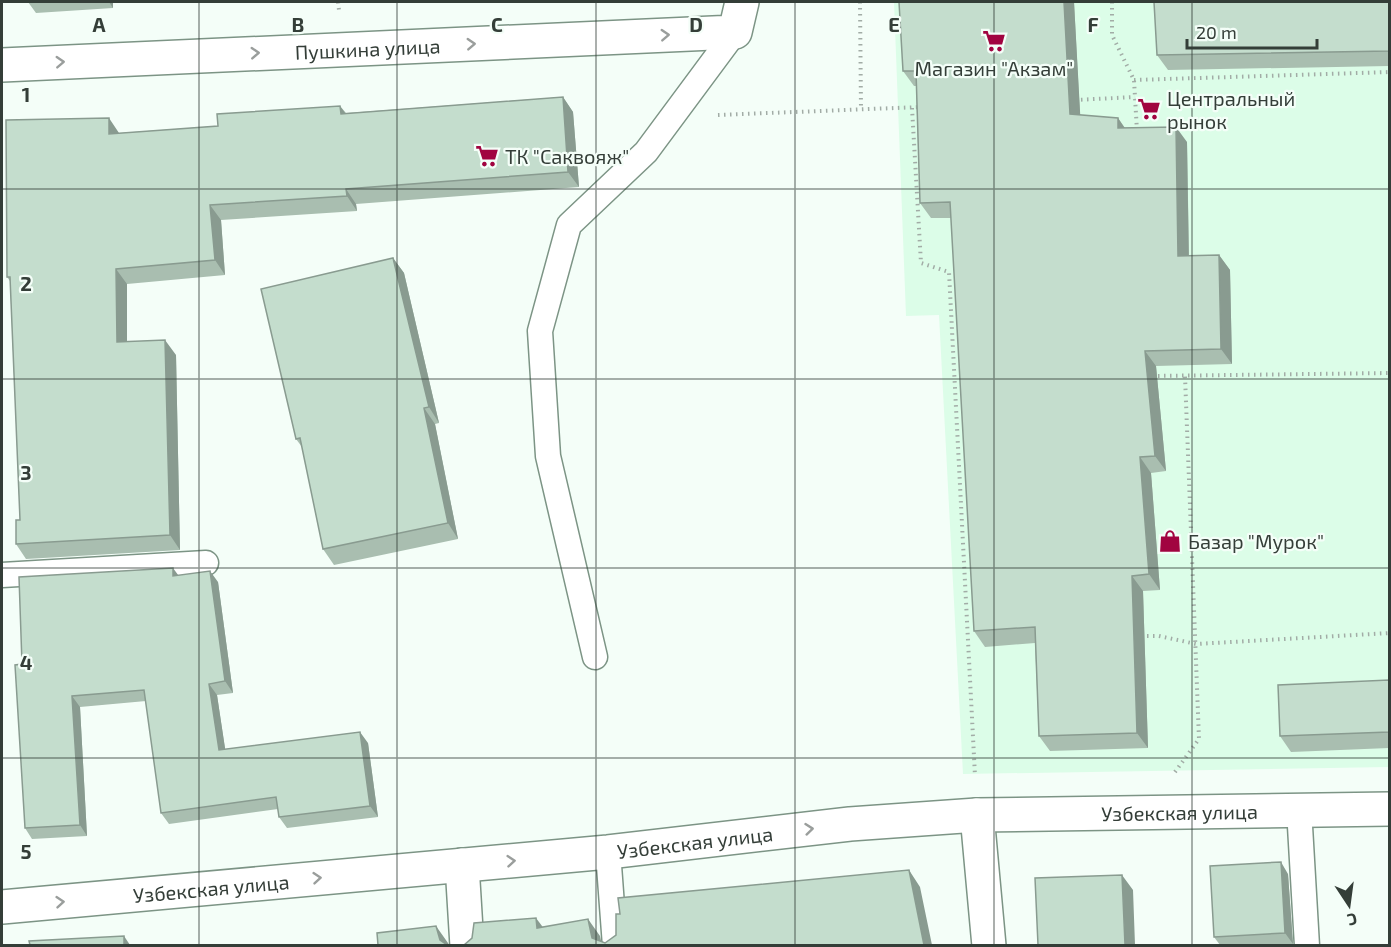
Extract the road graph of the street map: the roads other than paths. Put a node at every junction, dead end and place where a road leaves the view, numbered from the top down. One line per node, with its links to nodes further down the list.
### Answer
1 (738, 17): 2 (street, Пушкина улица, one-way to 1); 5 (lane)
2 (2, 65)
3 (206, 563): 4 (lane)
4 (2, 574)
5 (595, 657)
6 (1389, 808): 7 (street, Узбекская улица)
7 (1299, 809): 8 (street, Узбекская улица); 15 (lane)
8 (977, 815): 9 (street, Узбекская улица, one-way to 8); 14 (street)
9 (608, 852): 10 (street, Узбекская улица, one-way to 9); 13 (lane)
10 (462, 865): 11 (street, Узбекская улица, one-way to 10); 12 (street)
11 (2, 907)
12 (467, 945)
13 (615, 945)
14 (989, 945)
15 (1307, 945)

